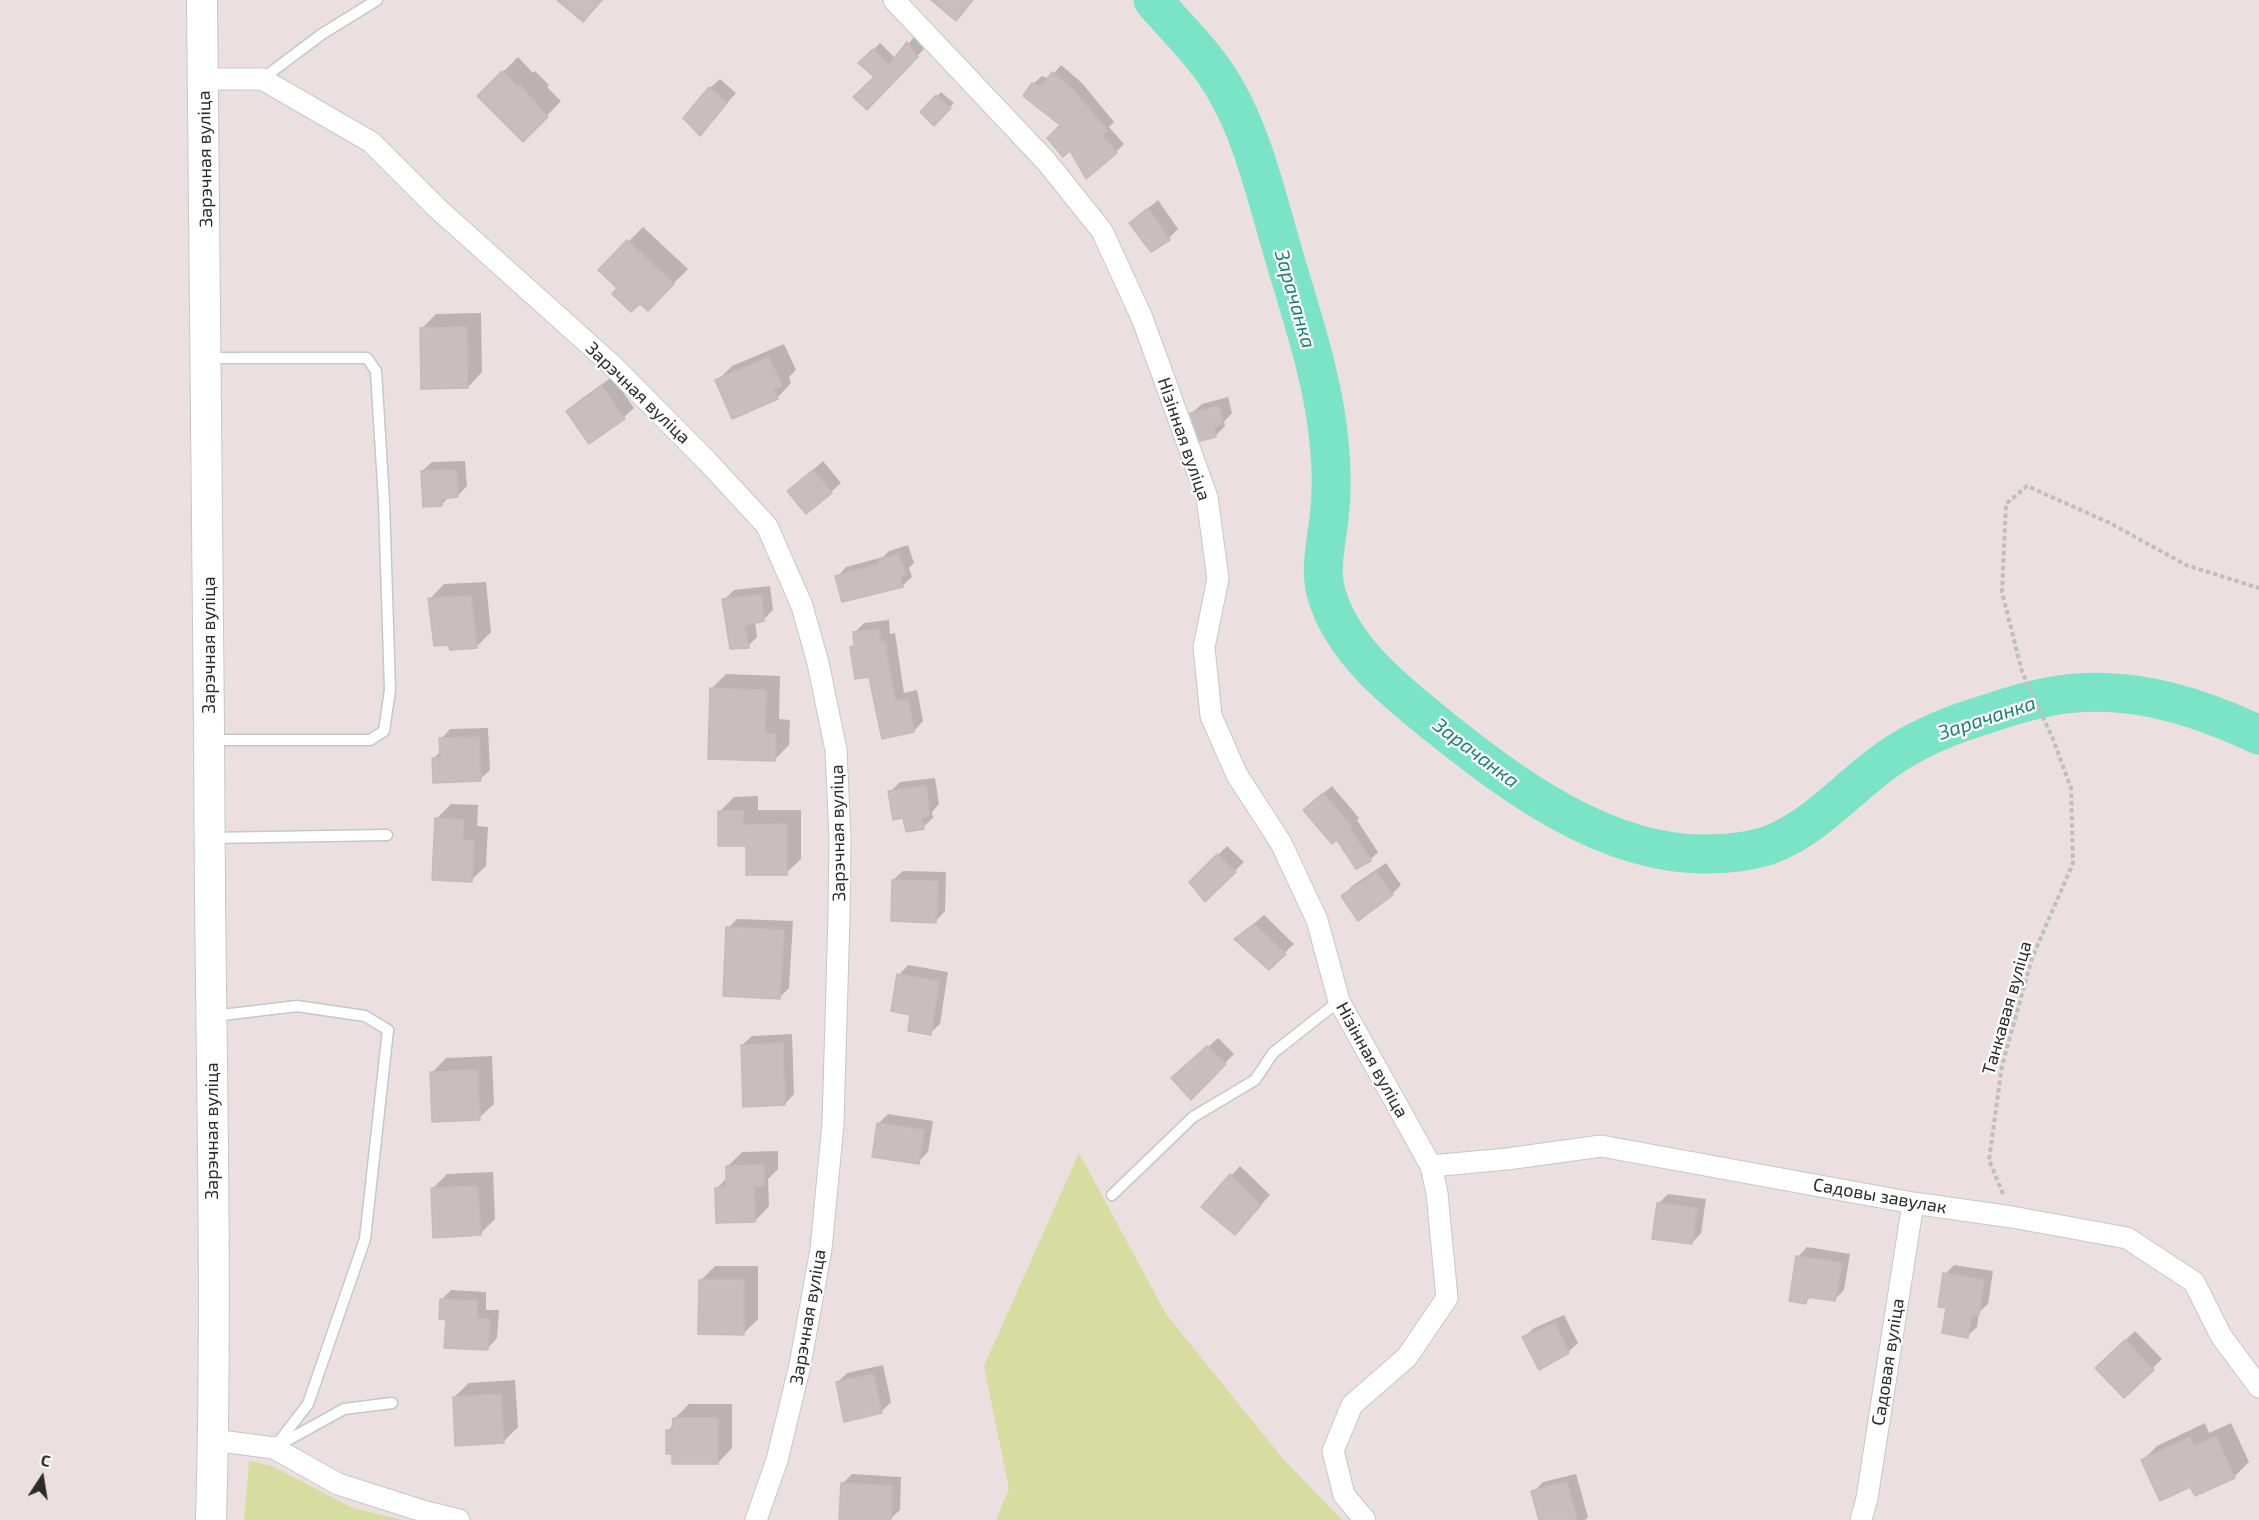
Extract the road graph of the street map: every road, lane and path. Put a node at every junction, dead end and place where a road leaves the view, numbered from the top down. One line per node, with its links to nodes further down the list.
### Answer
1 (202, 0): 4 (street)
2 (377, 0): 5 (lane)
3 (894, 0): 11 (street, Нізінная вуліца)
4 (204, 79): 5 (street, Зарэчная вуліца); 6 (street, Зарэчная вуліца)
5 (262, 80): 23 (street, Зарэчная вуліца)
6 (207, 358): 8 (street, Зарэчная вуліца); 8 (lane)
7 (2259, 588): 16 (path, Танкавая вуліца)
8 (209, 740): 10 (street, Зарэчная вуліца)
9 (387, 836): 10 (lane)
10 (210, 838): 12 (street, Зарэчная вуліца)
11 (1339, 1001): 13 (street, Нізінная вуліца); 14 (lane)
12 (211, 1017): 19 (street, Зарэчная вуліца); 20 (lane)
13 (1431, 1166): 15 (street, Садовы завулак); 24 (street)
14 (1112, 1195)
15 (1913, 1203): 16 (street, Садовы завулак); 25 (street, Садовая вуліца)
16 (2012, 1217): 17 (street, Садовы завулак)
17 (2259, 1387)
18 (392, 1403): 20 (lane)
19 (213, 1440): 20 (street); 21 (street, Зарэчная вуліца)
20 (274, 1448): 22 (street)
21 (212, 1520)
22 (459, 1520)
23 (756, 1520)
24 (1365, 1520)
25 (1861, 1520)

